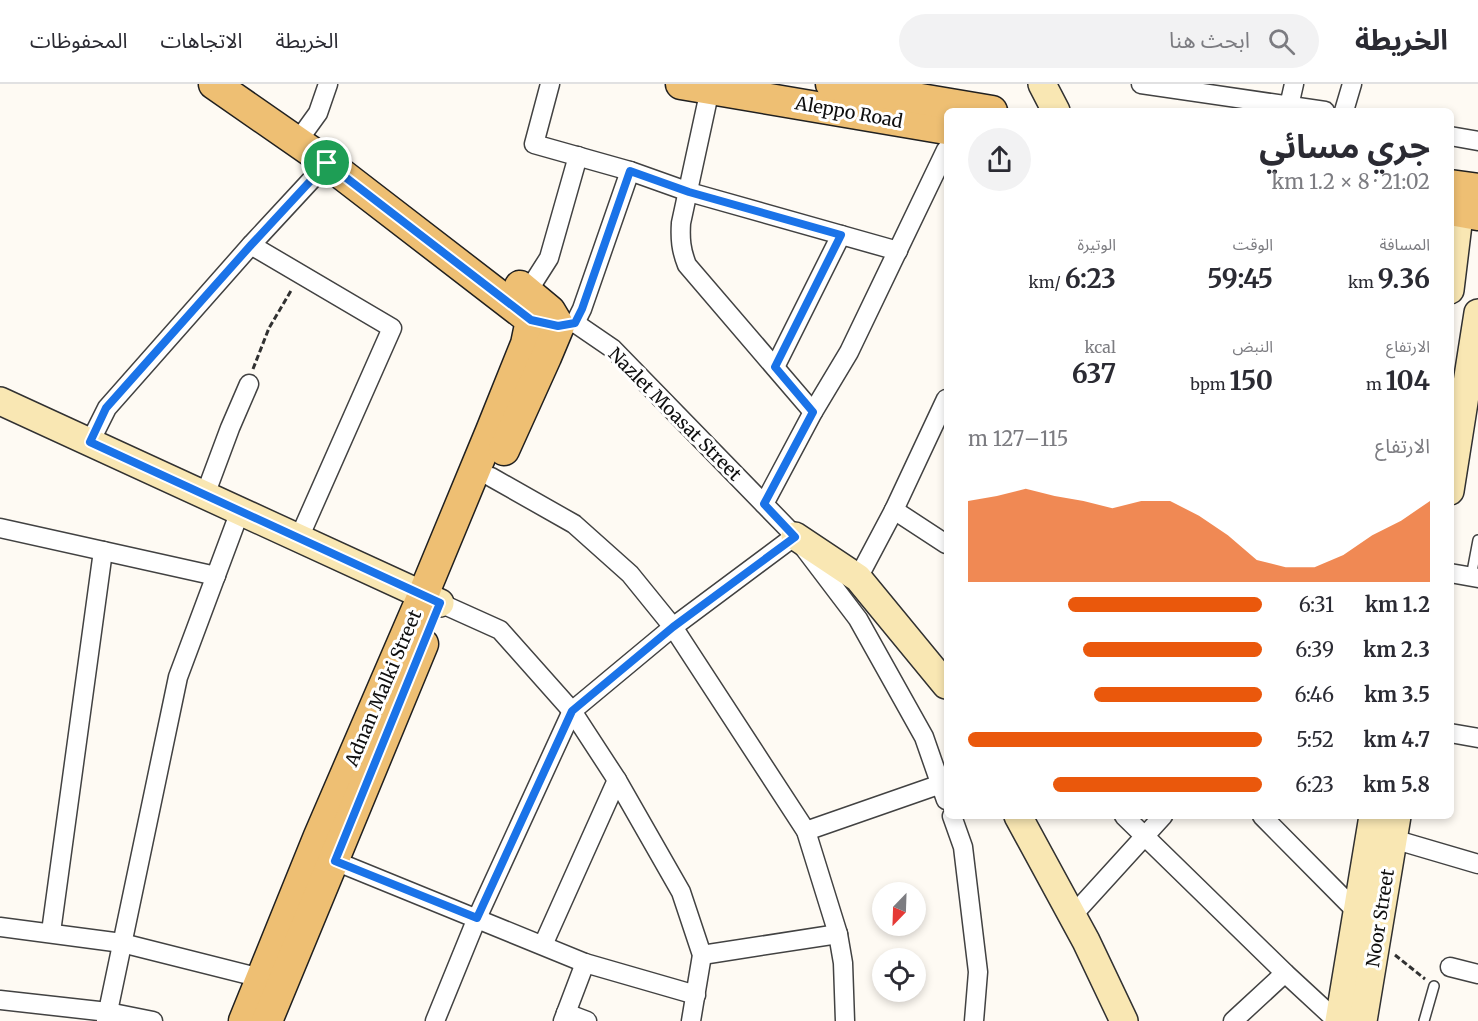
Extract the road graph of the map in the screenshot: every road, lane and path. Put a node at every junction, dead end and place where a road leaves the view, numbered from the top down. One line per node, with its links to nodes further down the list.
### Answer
1 (214, 84): 23 (main road, Nazlet Moasat Street)
2 (243, 84): 18 (main road, Nazlet Moasat Street)
3 (327, 84): 18 (street)
4 (550, 84): 22 (street)
5 (681, 84): 11 (main road, Aleppo Road)
6 (831, 84): 16 (main road, Aleppo Road)
7 (1042, 84): 13 (main road)
8 (1142, 84): 12 (street)
9 (1294, 84): 12 (street)
10 (1352, 84): 15 (street)
11 (709, 86): 17 (main road, Aleppo Road); 25 (street)
12 (1290, 106): 14 (street)
13 (1054, 108)
14 (1304, 108)
15 (1345, 108)
16 (944, 109)
17 (944, 112)
18 (305, 131): 32 (main road, Nazlet Moasat Street)
19 (1454, 137): 20 (street)
20 (1478, 141)
21 (944, 154): 29 (street)
22 (578, 156): 24 (street); 32 (street)
23 (327, 163): 28 (street); 34 (main road, Nazlet Moasat Street)
24 (630, 171): 25 (street); 34 (street)
25 (689, 192): 27 (street); 35 (street)
26 (1463, 200): 30 (main road)
27 (841, 235): 29 (street); 35 (street)
28 (251, 245): 31 (street); 41 (street)
29 (898, 251): 39 (street)
30 (1454, 262)
31 (301, 274): 36 (path); 50 (street)
32 (528, 291): 34 (main road, Nazlet Moasat Street)
33 (1478, 313): 40 (main road)
34 (555, 323): 42 (main road, Adnan Malki Street); 45 (street, Nazlet Moasat Street); 58 (main road, Adnan Malki Street)
35 (775, 367): 39 (street)
36 (249, 384): 44 (street)
37 (0, 401): 41 (main road)
38 (944, 403): 46 (street)
39 (813, 412): 45 (street)
40 (1470, 423): 43 (main road)
41 (90, 442): 44 (main road)
42 (491, 477): 58 (main road, Adnan Malki Street); 59 (street)
43 (1454, 477)
44 (205, 495): 47 (main road)
45 (764, 504): 49 (street, Nazlet Moasat Street)
46 (894, 510): 52 (street); 56 (street)
47 (240, 511): 50 (main road); 55 (street)
48 (0, 528): 53 (street)
49 (795, 537): 56 (main road); 59 (street); 65 (street, Nazlet Moasat Street)
50 (299, 538): 58 (main road)
51 (1478, 540): 57 (lane)
52 (944, 543)
53 (103, 551): 55 (street); 81 (street)
54 (1454, 574): 57 (street)
55 (216, 576): 83 (street)
56 (858, 578): 60 (main road)
57 (1475, 578)
58 (431, 599): 61 (street); 75 (main road, Adnan Malki Street); 91 (main road, Adnan Malki Street)
59 (673, 627): 61 (street); 73 (street)
60 (944, 683)
61 (572, 711): 64 (street); 79 (street)
62 (1454, 734): 63 (street)
63 (1478, 738)
64 (617, 780): 84 (street); 86 (street)
65 (944, 792): 73 (street)
66 (953, 819): 104 (street)
67 (1020, 819): 78 (main road)
68 (1127, 819): 74 (street)
69 (1160, 819): 74 (street)
70 (1265, 819): 77 (street)
71 (1372, 819): 77 (main road, Noor Street)
72 (1395, 828): 76 (street); 85 (main road, Noor Street)
73 (806, 831): 82 (street)
74 (1144, 835): 78 (street); 89 (street)
75 (335, 861): 79 (street); 91 (main road, Adnan Malki Street)
76 (1478, 864)
77 (1357, 912): 107 (main road, Noor Street)
78 (1072, 916): 105 (main road)
79 (477, 918): 84 (street); 100 (street)
80 (0, 927): 81 (street)
81 (51, 932): 83 (street)
82 (838, 934): 86 (street); 103 (street)
83 (123, 943): 91 (street); 95 (street)
84 (543, 945): 87 (street)
85 (1375, 947): 92 (path); 108 (main road, Noor Street)
86 (702, 955): 93 (street)
87 (585, 963): 93 (street); 96 (street)
88 (1450, 967): 90 (street)
89 (1285, 973): 106 (street); 107 (street)
90 (1478, 974)
91 (271, 981): 98 (main road, Adnan Malki Street); 99 (main road, Adnan Malki Street)
92 (1434, 986): 109 (lane)
93 (696, 995): 102 (street)
94 (0, 1000): 95 (street)
95 (107, 1017): 97 (street)
96 (565, 1017): 101 (street)
97 (153, 1021)
98 (244, 1021)
99 (267, 1021)
100 (435, 1021)
101 (587, 1021)
102 (691, 1021)
103 (845, 1021)
104 (975, 1021)
105 (1124, 1021)
106 (1233, 1021)
107 (1338, 1021)
108 (1363, 1021)
109 (1424, 1021)

